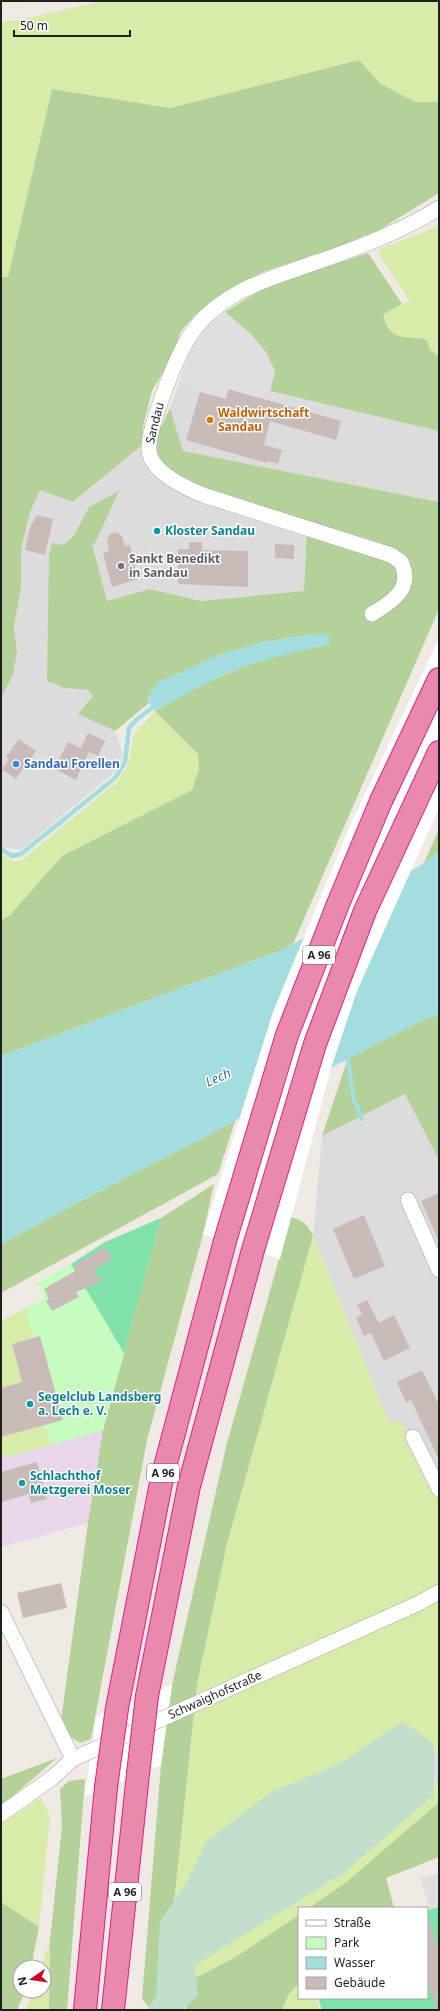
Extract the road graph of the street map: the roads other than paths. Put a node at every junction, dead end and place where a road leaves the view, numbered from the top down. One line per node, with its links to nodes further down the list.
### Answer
1 (439, 208): 2 (street, Sandau)
2 (372, 614)
3 (439, 678): 13 (highway, A 96, bridge)
4 (439, 752): 14 (highway, A 96, bridge)
5 (408, 1200): 6 (street)
6 (439, 1270)
7 (414, 1437): 8 (street)
8 (439, 1489)
9 (439, 1592): 11 (street, Schwaighofstraße)
10 (1, 1612): 11 (street)
11 (73, 1759): 12 (street, Schwaighofstraße)
12 (1, 1814)
13 (85, 2010)
14 (113, 2010)

